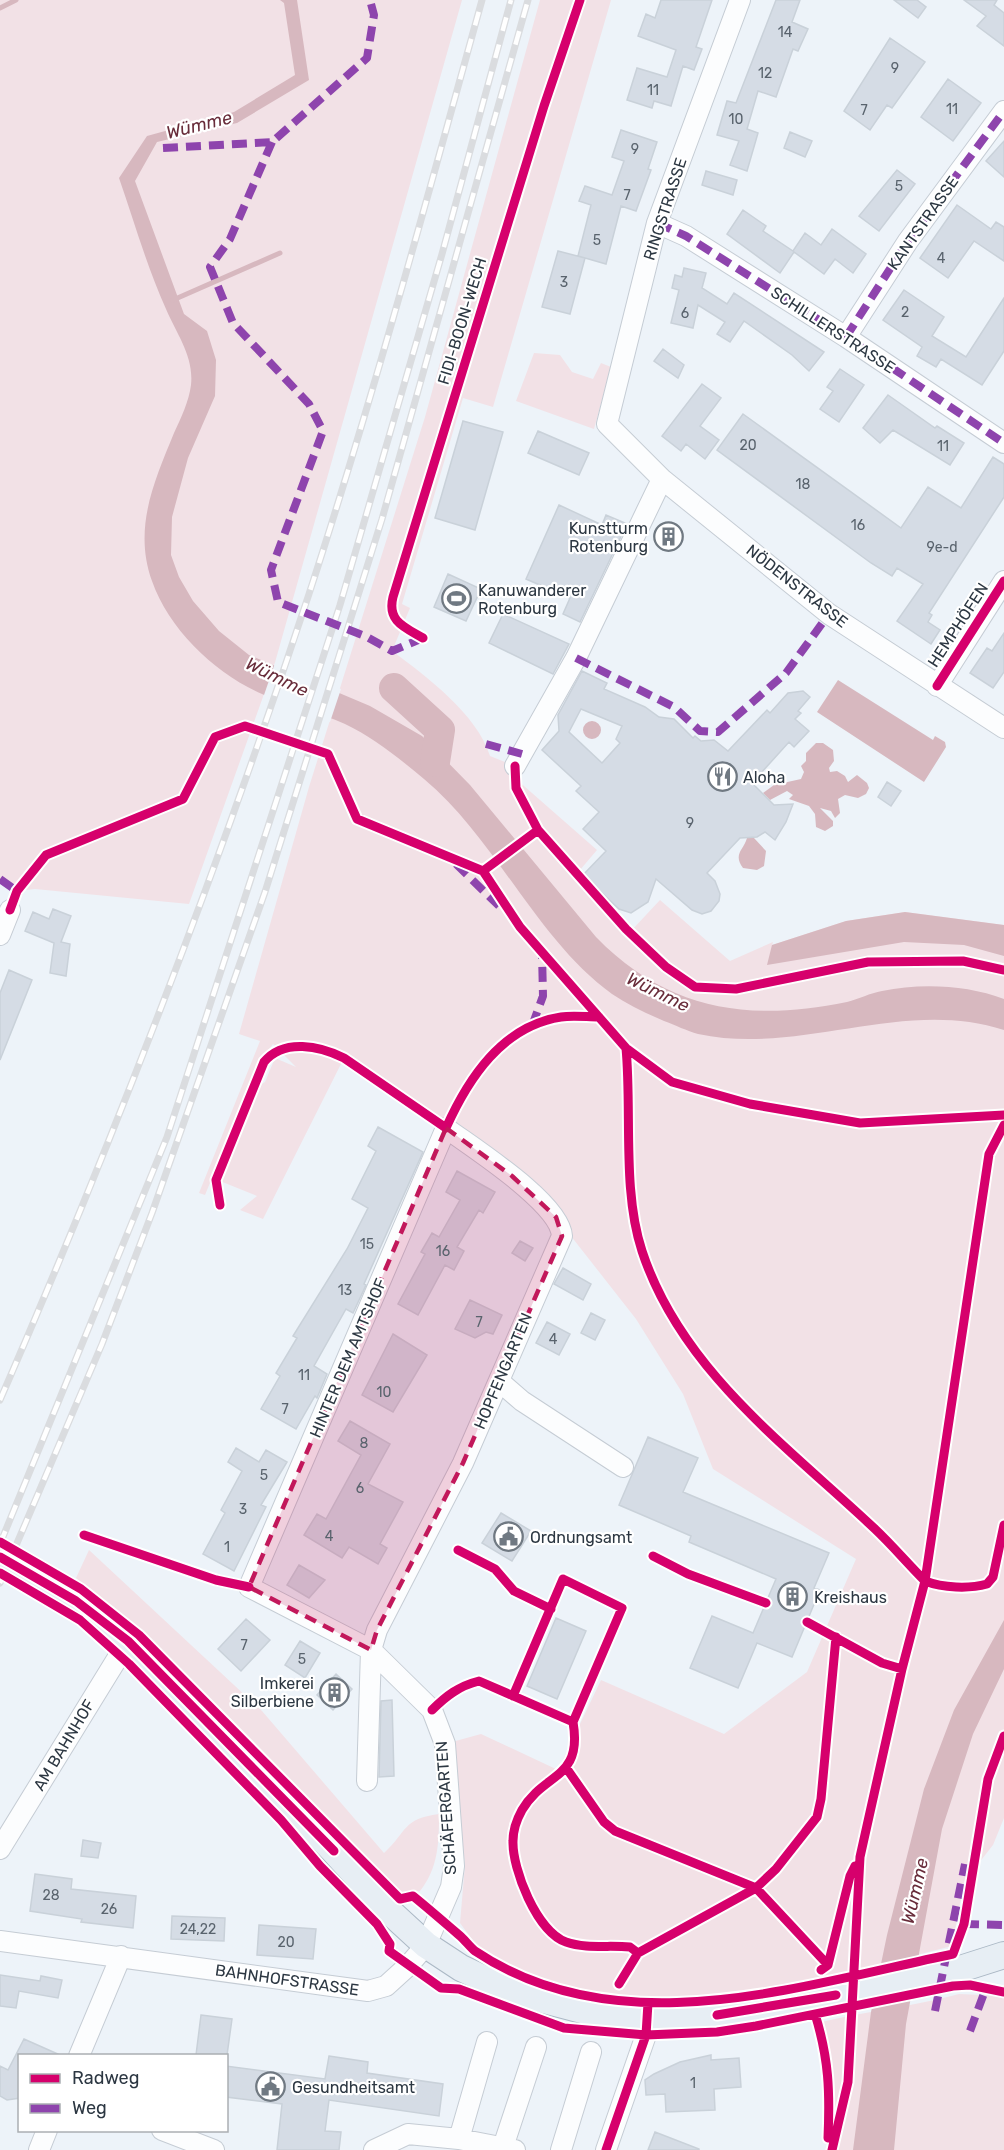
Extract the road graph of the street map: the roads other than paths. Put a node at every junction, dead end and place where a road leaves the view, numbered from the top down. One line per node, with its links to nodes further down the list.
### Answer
1 (740, 0): 3 (street, RINGSTRASSE)
2 (1004, 111): 4 (street, KANTSTRASSE)
3 (657, 224): 4 (street, SCHILLERSTRASSE); 5 (street, RINGSTRASSE)
4 (846, 337): 6 (street, SCHILLERSTRASSE)
5 (607, 424): 7 (street, NÖDENSTRASSE)
6 (1004, 443)
7 (662, 479): 9 (street, NÖDENSTRASSE); 11 (street)
8 (1004, 581): 9 (street, HEMPHÖFEN)
9 (938, 686): 10 (street, NÖDENSTRASSE)
10 (1004, 728)
11 (515, 766)
12 (10, 910): 13 (street)
13 (0, 935)
14 (446, 1128): 15 (street, HOPFENGARTEN); 18 (street, HINTER DEM AMTSHOF)
15 (500, 1382): 16 (street); 20 (street, HOPFENGARTEN)
16 (623, 1467)
17 (0, 1557): 19 (main road, bridge)
18 (249, 1587): 20 (street, SCHÄFERGARTEN)
19 (128, 1641): 22 (street, AM BAHNHOF); 24 (main road)
20 (371, 1650): 21 (street, HOPFENGARTEN); 24 (street, SCHÄFERGARTEN)
21 (367, 1781)
22 (0, 1849)
23 (0, 1941): 25 (street, BAHNHOFSTRASSE)
24 (426, 1945): 25 (street, BAHNHOFSTRASSE); 27 (main road)
25 (121, 1956): 31 (street)
26 (1003, 1960): 27 (main road)
27 (648, 2018): 40 (street)
28 (487, 2042): 34 (street)
29 (536, 2047): 35 (street)
30 (591, 2052): 39 (street)
31 (80, 2054)
32 (46, 2132): 36 (street)
33 (167, 2132): 37 (street)
34 (459, 2139): 35 (street); 38 (street)
35 (509, 2148)
36 (39, 2150)
37 (214, 2150)
38 (374, 2150)
39 (561, 2150)
40 (606, 2150)

